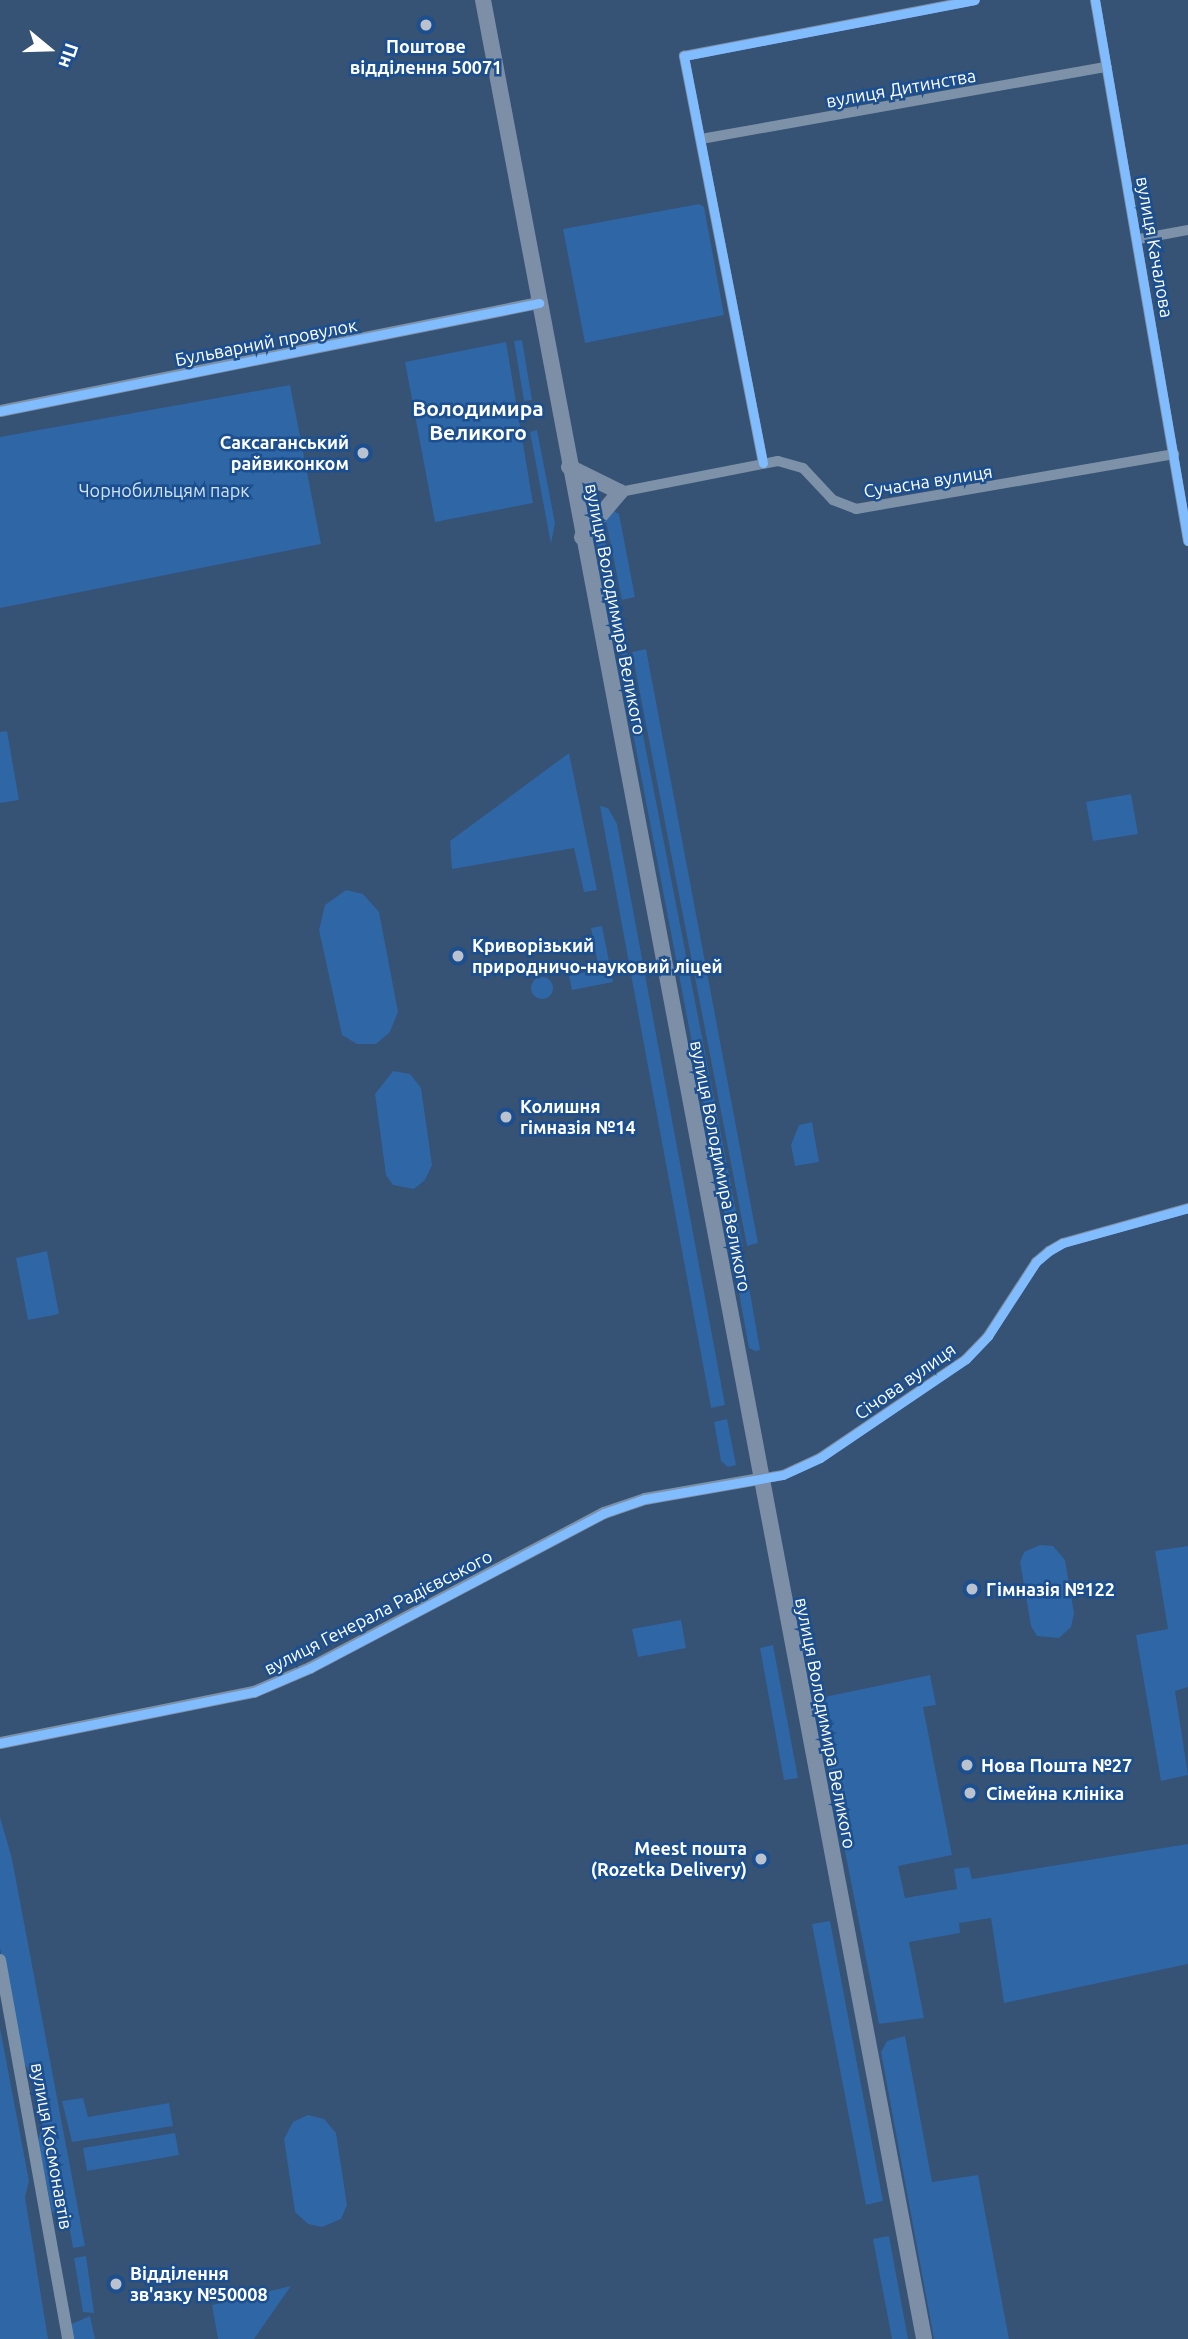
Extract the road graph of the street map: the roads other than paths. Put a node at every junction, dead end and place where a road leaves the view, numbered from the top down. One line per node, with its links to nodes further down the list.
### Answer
1 (483, 0): 8 (main road, вулиця Володимира Великого)
2 (975, 0): 5 (street)
3 (1095, 0): 4 (street, вулиця Качалова)
4 (1107, 67): 5 (street, вулиця Дитинства); 7 (street, вулиця Качалова)
5 (701, 139): 11 (street)
6 (1188, 230): 7 (street)
7 (1139, 239): 10 (street, вулиця Качалова)
8 (539, 303): 9 (street, Бульварний провулок); 12 (main road, вулиця Володимира Великого)
9 (0, 411)
10 (1174, 454): 11 (street, Сучасна вулиця); 15 (street, вулиця Качалова)
11 (763, 463): 13 (street, Сучасна вулиця)
12 (569, 467): 13 (main road); 14 (main road, вулиця Володимира Великого)
13 (620, 492): 14 (main road)
14 (582, 537): 17 (main road, вулиця Володимира Великого)
15 (1188, 541)
16 (1188, 1208): 17 (street, Січова вулиця)
17 (760, 1479): 18 (street, вулиця Генерала Радієвського); 21 (main road, вулиця Володимира Великого)
18 (0, 1743)
19 (0, 1959): 20 (street, вулиця Космонавтів)
20 (68, 2339)
21 (924, 2339)

